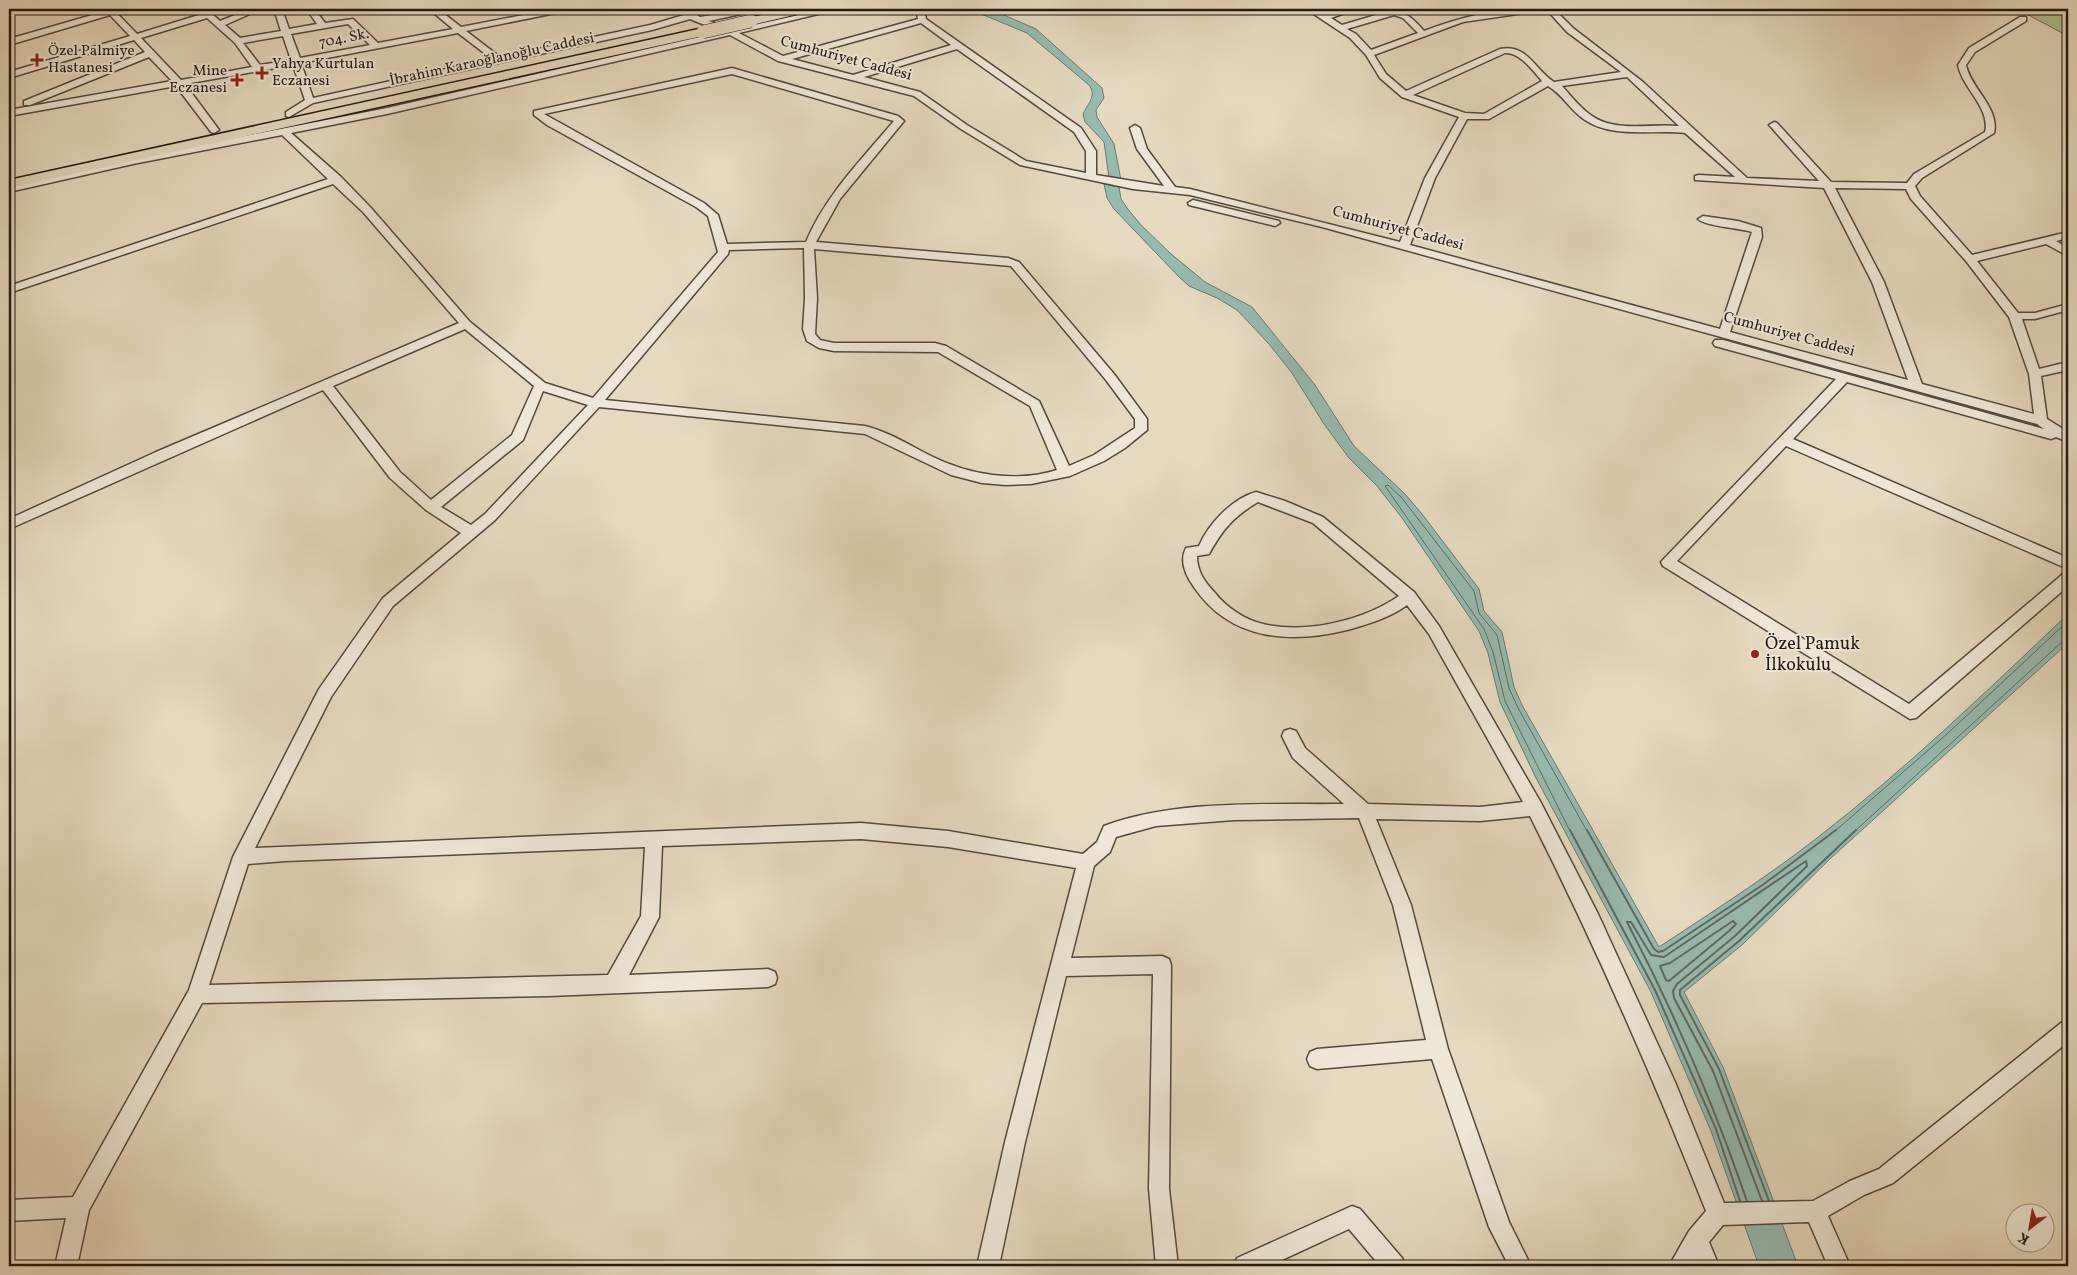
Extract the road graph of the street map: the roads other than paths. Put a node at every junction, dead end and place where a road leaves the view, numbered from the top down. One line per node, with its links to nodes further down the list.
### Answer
1 (14, 9): 18 (street)
2 (257, 9): 30 (street)
3 (278, 9): 35 (street)
4 (329, 9): 31 (street)
5 (433, 9): 34 (street)
6 (566, 9): 21 (street, 704. Sk.)
7 (682, 9): 24 (street)
8 (760, 9): 25 (street)
9 (781, 9): 26 (highway, İbrahim Karaoğlanoğlu Caddesi)
10 (807, 9): 26 (highway, İbrahim Karaoğlanoğlu Caddesi)
11 (833, 9): 12 (street); 36 (street)
12 (845, 9)
13 (920, 9): 29 (street)
14 (1310, 9): 27 (street)
15 (1352, 9): 27 (street)
16 (1538, 9): 22 (street)
17 (1550, 9): 49 (street)
18 (9, 10)
19 (111, 10): 38 (street); 40 (street)
20 (1391, 10): 33 (street); 37 (street)
21 (536, 11): 34 (street, 704. Sk.)
22 (1497, 11): 37 (street)
23 (205, 12): 30 (street); 38 (street)
24 (690, 16): 32 (street, Cumhuriyet Caddesi); 45 (street)
25 (721, 16): 26 (street); 32 (street)
26 (747, 16): 32 (highway, İbrahim Karaoğlanoğlu Caddesi, bridge)
27 (1324, 18): 33 (street)
28 (2024, 19): 72 (street)
29 (922, 20): 42 (street); 46 (street)
30 (222, 24): 39 (street)
31 (323, 26): 35 (street); 41 (street)
32 (701, 26): 36 (street, Cumhuriyet Caddesi); 57 (highway, İbrahim Karaoğlanoğlu Caddesi); 69 (highway, İbrahim Karaoğlanoğlu Caddesi)
33 (1341, 28): 44 (street)
34 (461, 30): 41 (street, 704. Sk.); 45 (street)
35 (286, 32): 39 (street); 47 (street)
36 (732, 33): 46 (street, Cumhuriyet Caddesi); 63 (street)
37 (1422, 34): 44 (street)
38 (135, 36): 43 (street); 50 (street)
39 (238, 41): 48 (street)
40 (9, 42)
41 (376, 46): 47 (street, 704. Sk.)
42 (956, 46): 51 (street); 65 (street)
43 (151, 53): 52 (street); 56 (street)
44 (1369, 54): 54 (street)
45 (497, 59): 55 (street)
46 (781, 59): 51 (street, Cumhuriyet Caddesi)
47 (295, 62): 48 (street, 704. Sk.); 55 (street)
48 (258, 69): 52 (street, 704. Sk.)
49 (1626, 74): 53 (street); 62 (street)
50 (9, 75)
51 (852, 78): 65 (street, Cumhuriyet Caddesi)
52 (179, 83): 56 (street, 704. Sk.); 61 (street)
53 (1550, 84): 54 (street); 58 (street); 62 (street)
54 (1405, 96): 58 (street)
55 (310, 101): 57 (street)
56 (11, 112)
57 (289, 114): 61 (highway, İbrahim Karaoğlanoğlu Caddesi)
58 (1464, 116): 79 (street)
59 (1774, 126): 70 (street)
60 (1136, 128): 74 (street)
61 (214, 130): 64 (highway, İbrahim Karaoğlanoğlu Caddesi)
62 (1688, 130): 68 (street)
63 (285, 132): 67 (street); 73 (street)
64 (9, 175)
65 (1091, 178): 71 (street, Cumhuriyet Caddesi)
66 (1699, 178): 68 (street)
67 (337, 179): 83 (street); 86 (street)
68 (1743, 179): 70 (street)
69 (9, 184)
70 (1828, 185): 72 (street); 92 (street)
71 (1133, 186): 74 (street, Cumhuriyet Caddesi); 90 (street)
72 (1910, 186): 82 (street)
73 (9, 189)
74 (1172, 190): 79 (street, Cumhuriyet Caddesi)
75 (1703, 219): 87 (street)
76 (2068, 235): 77 (street)
77 (2047, 240): 81 (street); 82 (street)
78 (809, 245): 80 (street); 80 (street); 98 (street); 98 (street)
79 (1404, 246): 87 (street, Cumhuriyet Caddesi)
80 (723, 247): 94 (street)
81 (2068, 253)
82 (1970, 258): 85 (street)
83 (9, 290)
84 (2068, 307): 85 (street)
85 (2015, 316): 89 (street)
86 (466, 324): 91 (street); 93 (street)
87 (1724, 333): 92 (street, Cumhuriyet Caddesi)
88 (2068, 366): 89 (street)
89 (2036, 374): 95 (street)
90 (1844, 377): 96 (street); 97 (street)
91 (326, 385): 99 (street); 100 (street)
92 (1916, 385): 95 (street, Cumhuriyet Caddesi)
93 (542, 386): 94 (street); 99 (street)
94 (595, 403): 98 (street); 101 (street)
95 (2041, 422): 96 (street, Cumhuriyet Caddesi)
96 (2068, 439)
97 (1784, 440): 102 (street); 103 (street)
98 (1065, 473)
99 (431, 507): 101 (street)
100 (9, 524)
101 (471, 532): 109 (street)
102 (2068, 564)
103 (2068, 578)
104 (1409, 596): 104 (street); 106 (street)
105 (1290, 736): 107 (street)
106 (1535, 808): 107 (street); 121 (street)
107 (1364, 811): 110 (street); 116 (street)
108 (654, 840): 109 (street); 110 (street); 113 (street)
109 (242, 857): 114 (street)
110 (1086, 862): 111 (street)
111 (1061, 967): 124 (street); 125 (street)
112 (768, 978): 113 (street)
113 (613, 985): 114 (street)
114 (198, 994): 118 (street)
115 (2067, 1033): 120 (street)
116 (1438, 1049): 117 (street); 128 (street)
117 (1317, 1059)
118 (78, 1207): 119 (street); 123 (street)
119 (9, 1210)
120 (1806, 1212): 121 (street); 131 (street)
121 (1718, 1214): 122 (street)
122 (1697, 1239): 129 (street); 130 (street)
123 (66, 1266)
124 (988, 1266)
125 (1167, 1266)
126 (1245, 1266): 127 (street)
127 (1394, 1266)
128 (1520, 1266)
129 (1680, 1266)
130 (1708, 1266)
131 (1839, 1266)

